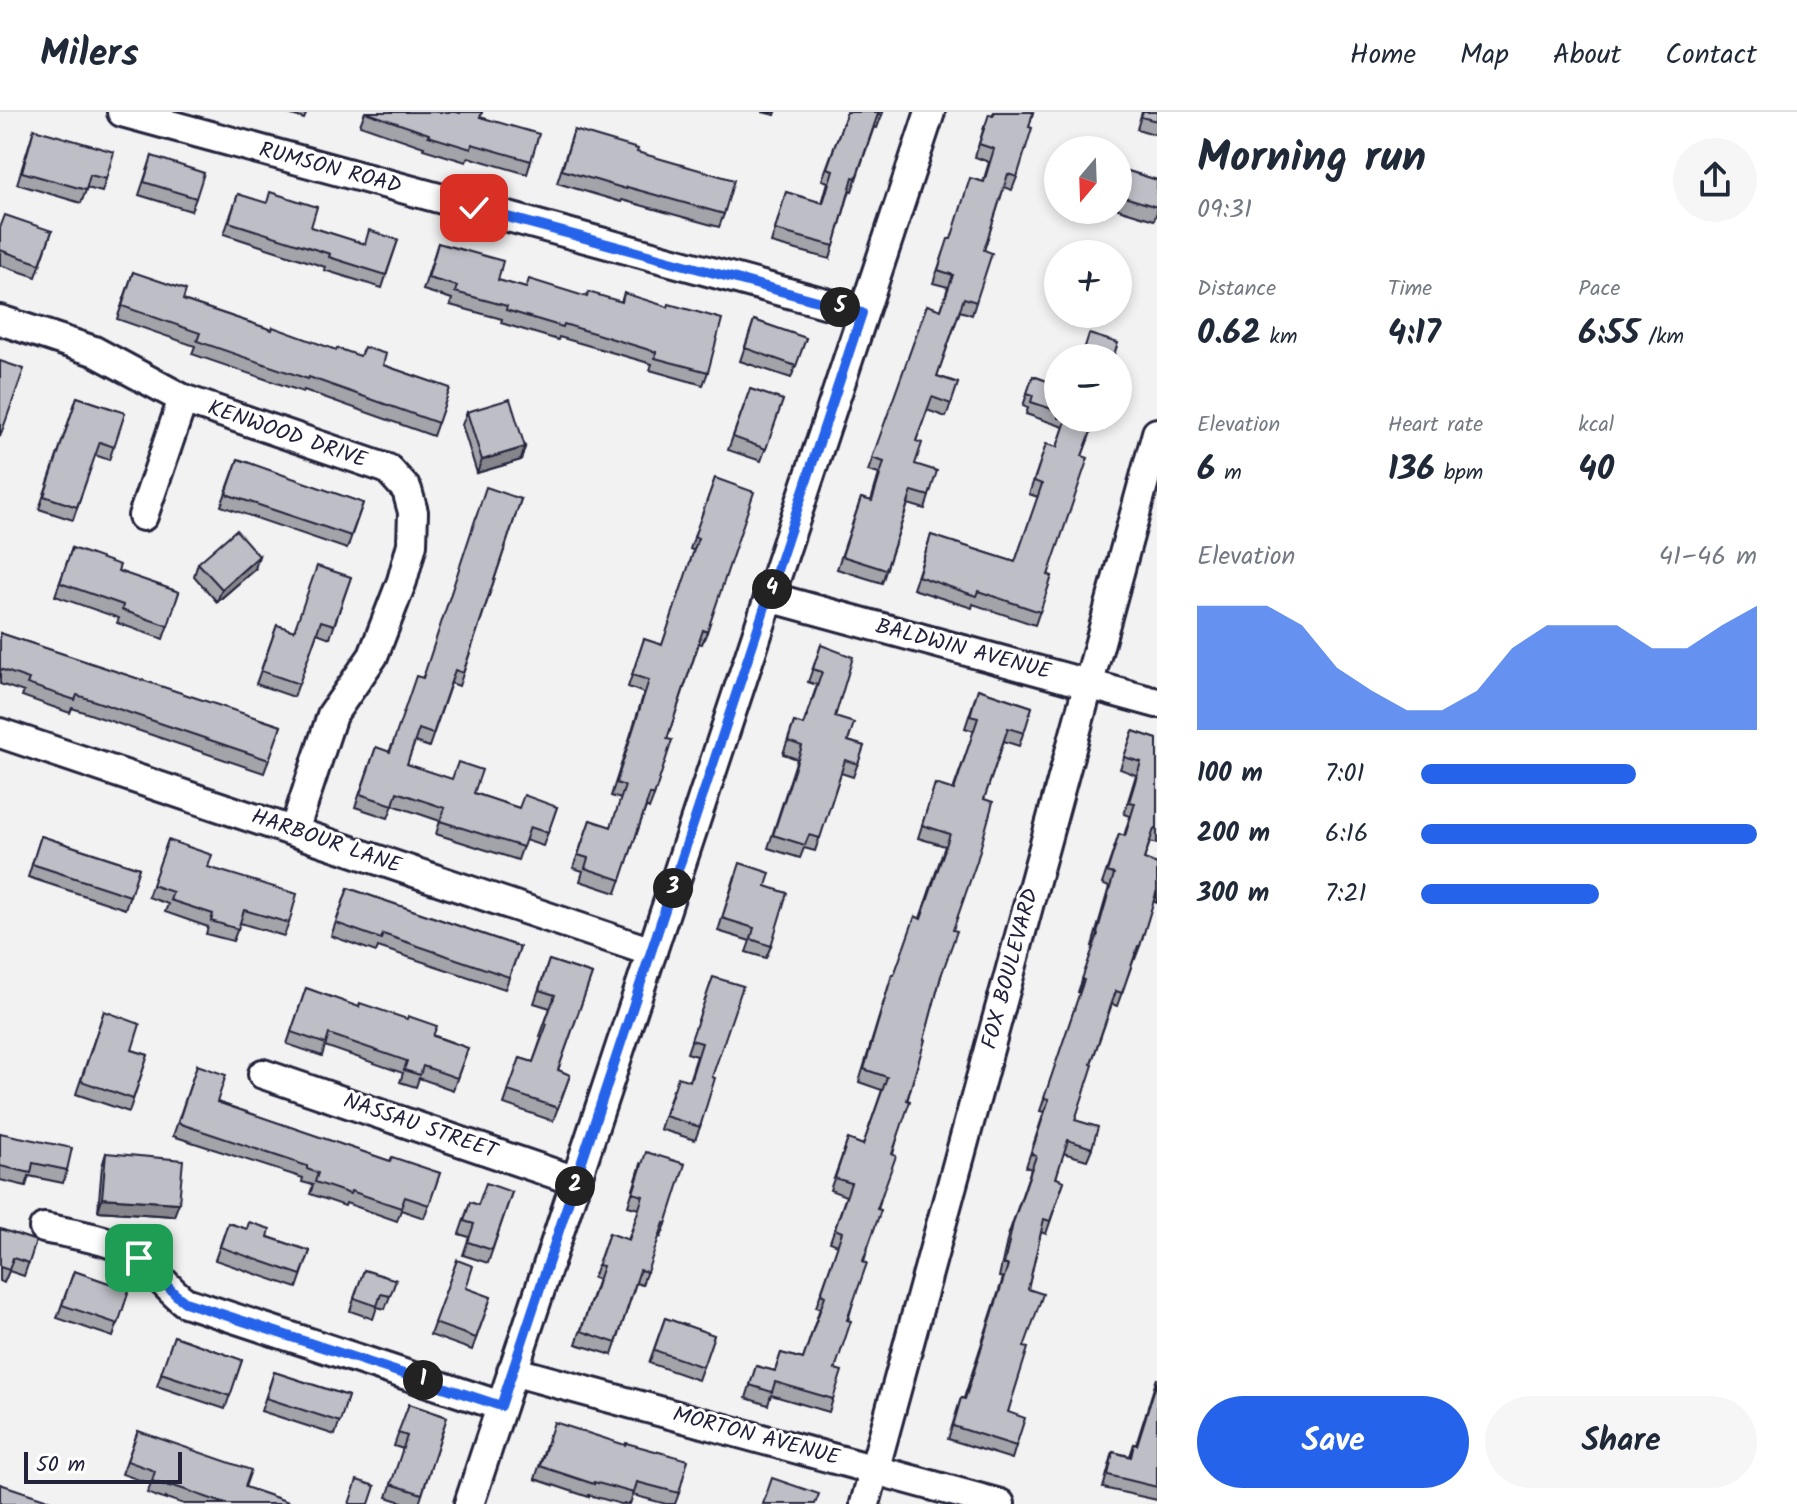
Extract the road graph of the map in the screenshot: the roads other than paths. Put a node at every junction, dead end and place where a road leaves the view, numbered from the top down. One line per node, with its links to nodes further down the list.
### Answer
1 (122, 112): 3 (street, RUMSON ROAD)
2 (930, 112): 3 (street)
3 (862, 313): 8 (street)
4 (0, 320): 5 (street, KENWOOD DRIVE)
5 (183, 399): 7 (street); 12 (street, KENWOOD DRIVE)
6 (1157, 433): 9 (street, FOX BOULEVARD)
7 (143, 516)
8 (769, 597): 9 (street, BALDWIN AVENUE); 13 (street)
9 (1089, 684): 10 (street, BALDWIN AVENUE); 19 (street, FOX BOULEVARD)
10 (1157, 703)
11 (0, 733): 12 (street, HARBOUR LANE)
12 (294, 831): 13 (street, HARBOUR LANE)
13 (652, 952): 15 (street)
14 (263, 1074): 15 (street, NASSAU STREET)
15 (576, 1181): 17 (street)
16 (44, 1228): 18 (street)
17 (512, 1371): 18 (street); 19 (street, MORTON AVENUE)
18 (501, 1406): 20 (street)
19 (874, 1469): 21 (street, FOX BOULEVARD); 22 (street, MORTON AVENUE)
20 (469, 1504)
21 (865, 1504)
22 (1000, 1504)

